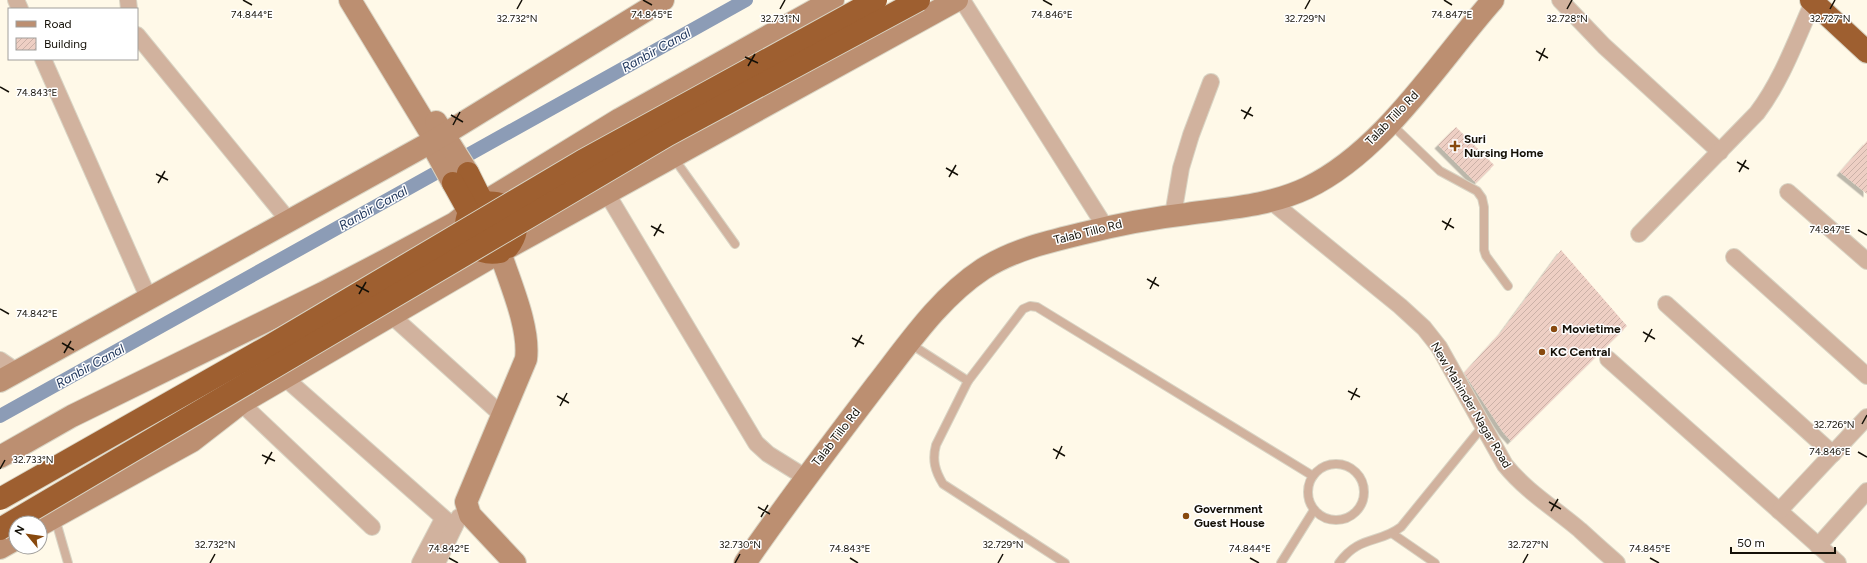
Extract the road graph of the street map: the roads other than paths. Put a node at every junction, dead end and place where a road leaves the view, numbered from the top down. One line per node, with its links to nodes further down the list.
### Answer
1 (350, 0): 17 (street)
2 (362, 0): 17 (street)
3 (663, 0): 17 (street)
4 (833, 0): 24 (street)
5 (876, 0): 52 (highway, bridge)
6 (919, 0): 60 (highway, bridge)
7 (957, 0): 19 (street)
8 (962, 0): 27 (street)
9 (1494, 0): 16 (street, Talab Tillo Rd)
10 (1560, 0): 18 (street)
11 (1812, 1): 13 (highway); 18 (street)
12 (138, 36): 26 (street)
13 (1867, 52)
14 (43, 60): 34 (street)
15 (1211, 82): 25 (street)
16 (1390, 123): 23 (street, Talab Tillo Rd); 33 (lane)
17 (440, 141): 20 (street); 26 (street)
18 (1720, 152): 28 (street)
19 (673, 157): 21 (street); 29 (lane)
20 (461, 178): 24 (highway)
21 (606, 192): 30 (street); 50 (street)
22 (1788, 192): 32 (street)
23 (1272, 202): 25 (street, Talab Tillo Rd); 46 (street, New Mahinder Nagar Road)
24 (476, 208): 30 (highway); 30 (highway); 48 (street)
25 (1173, 215): 27 (street, Talab Tillo Rd)
26 (289, 221): 34 (street)
27 (1106, 228): 37 (street, Talab Tillo Rd)
28 (1639, 234)
29 (735, 244)
30 (504, 249): 36 (street); 44 (street)
31 (1734, 257): 40 (street)
32 (1867, 261)
33 (1508, 286)
34 (149, 299): 39 (street)
35 (1666, 304): 47 (street)
36 (392, 316): 41 (street); 44 (street)
37 (909, 343): 42 (lane); 50 (street, Talab Tillo Rd)
38 (1608, 359): 55 (street)
39 (5, 371)
40 (1867, 376)
41 (285, 378): 43 (street); 58 (street)
42 (968, 381): 49 (lane); 68 (lane)
43 (241, 403): 56 (street); 59 (street)
44 (503, 416): 53 (street)
45 (1867, 417): 47 (street)
46 (1484, 426): 61 (lane); 72 (street, New Mahinder Nagar Road)
47 (1833, 454): 55 (street)
48 (0, 457)
49 (1313, 476): 54 (lane); 54 (lane)
50 (806, 477): 67 (street, Talab Tillo Rd)
51 (1867, 491): 62 (street)
52 (0, 499)
53 (466, 502): 58 (street); 66 (street)
54 (1314, 510): 69 (lane)
55 (1779, 511): 62 (street)
56 (48, 520)
57 (48, 523): 63 (lane)
58 (448, 523): 64 (street); 65 (street)
59 (372, 527)
60 (0, 529)
61 (1393, 534): 70 (lane); 71 (lane)
62 (1818, 546): 73 (street)
63 (68, 563)
64 (420, 563)
65 (437, 563)
66 (515, 563)
67 (745, 563)
68 (1065, 563)
69 (1281, 563)
70 (1339, 563)
71 (1435, 563)
72 (1617, 563)
73 (1838, 563)

